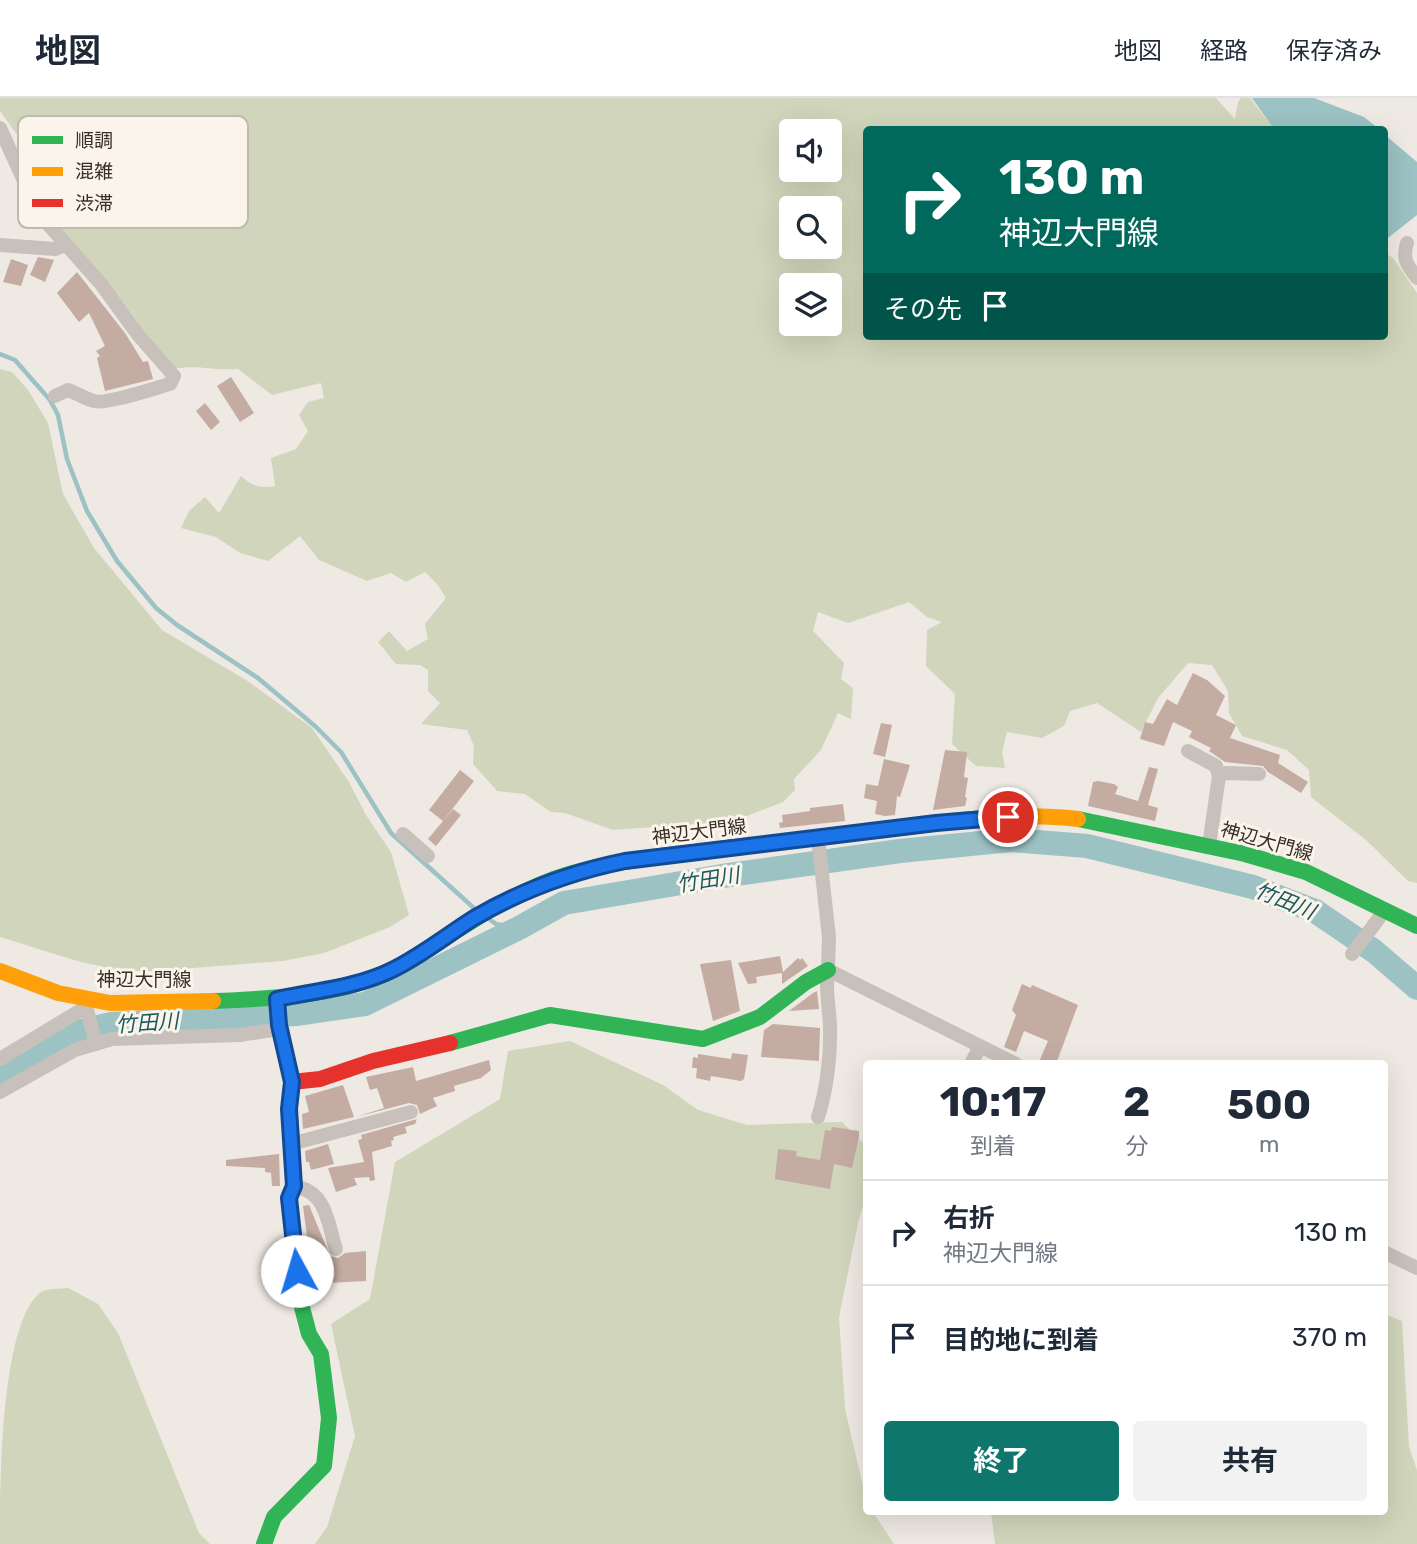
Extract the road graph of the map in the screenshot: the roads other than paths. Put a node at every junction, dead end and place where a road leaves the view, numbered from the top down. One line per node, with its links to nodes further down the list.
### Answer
1 (0, 128): 2 (street)
2 (18, 170)
3 (51, 228): 6 (street)
4 (1407, 243): 7 (street)
5 (0, 245): 6 (street)
6 (64, 245): 8 (street)
7 (1417, 278)
8 (55, 396)
9 (1188, 751): 11 (street)
10 (1259, 774): 11 (street)
11 (1219, 776): 14 (street)
12 (403, 834): 15 (street)
13 (818, 843): 14 (main road, 神辺大門線); 19 (street); 21 (main road, 神辺大門線)
14 (1209, 846): 16 (main road, 神辺大門線)
15 (428, 856)
16 (1385, 910): 17 (main road, 神辺大門線); 18 (street)
17 (1417, 926)
18 (1353, 952)
19 (828, 970): 25 (street); 29 (main road); 32 (street)
20 (0, 971): 22 (main road, 神辺大門線)
21 (278, 1003): 22 (main road, 神辺大門線); 23 (main road)
22 (87, 1008): 24 (street); 26 (street)
23 (279, 1027): 24 (street); 29 (main road)
24 (96, 1042): 30 (street)
25 (980, 1046): 27 (street); 28 (street)
26 (0, 1059)
27 (973, 1060)
28 (1008, 1060)
29 (292, 1082): 33 (main road)
30 (0, 1092)
31 (411, 1112): 33 (street)
32 (818, 1117)
33 (291, 1143): 34 (main road)
34 (294, 1186): 35 (street); 38 (main road)
35 (336, 1249)
36 (1388, 1254): 37 (street)
37 (1417, 1268)
38 (264, 1544)

